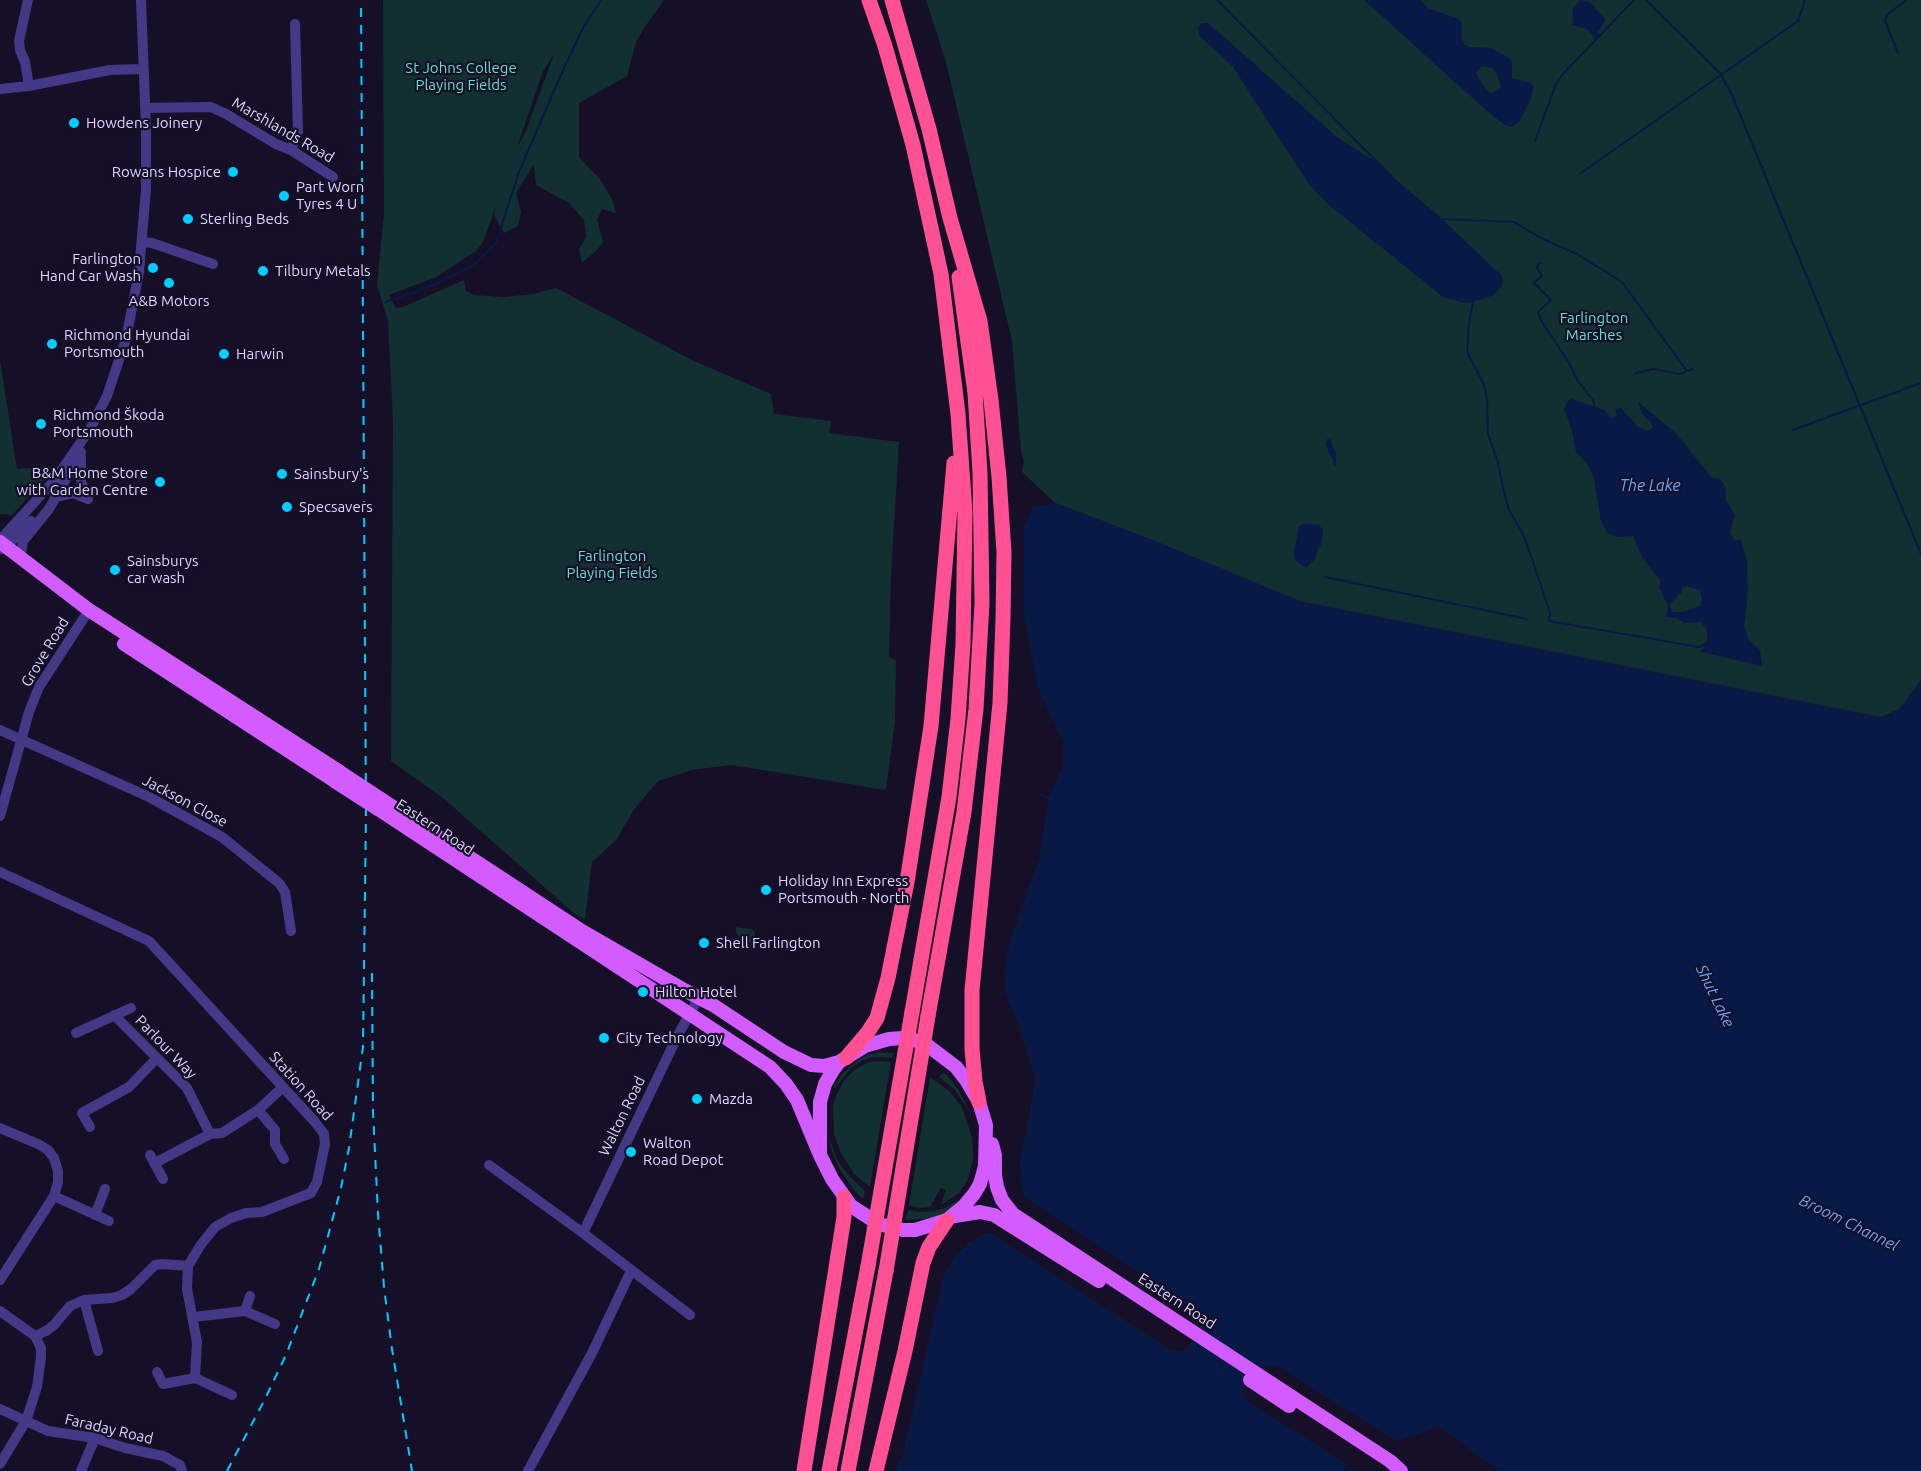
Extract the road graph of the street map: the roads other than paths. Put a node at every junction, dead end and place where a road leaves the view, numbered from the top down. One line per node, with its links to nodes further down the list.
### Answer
1 (28, 0): 7 (street)
2 (141, 0): 6 (street)
3 (869, 0): 15 (highway)
4 (891, 0): 12 (highway)
5 (295, 24): 10 (street)
6 (143, 69): 7 (street); 9 (street)
7 (29, 86): 8 (street)
8 (0, 89)
9 (145, 108): 10 (street, Marshlands Road); 13 (street)
10 (291, 150): 11 (street, Marshlands Road)
11 (333, 177)
12 (950, 218): 39 (highway); 82 (highway, bridge)
13 (142, 242): 14 (street); 16 (street)
14 (213, 264)
15 (958, 414): 37 (highway); 81 (highway, bridge)
16 (90, 429): 17 (street); 18 (street)
17 (86, 443): 19 (street); 20 (street)
18 (53, 482): 19 (street); 22 (street)
19 (65, 482): 20 (street); 21 (street)
20 (84, 488): 21 (street)
21 (57, 495): 22 (street); 23 (street)
22 (1, 547): 23 (main road, Eastern Road); 24 (main road, Eastern Road)
23 (25, 563): 24 (main road, Eastern Road)
24 (87, 614): 26 (street, Grove Road); 27 (main road, Eastern Road, bridge)
25 (0, 730): 26 (street, Jackson Close)
26 (22, 740): 28 (street, Grove Road); 30 (street, Jackson Close)
27 (379, 804): 31 (main road, Eastern Road); 33 (main road, Eastern Road)
28 (0, 816)
29 (0, 872): 38 (street, Station Road)
30 (291, 932)
31 (699, 997): 33 (street, Walton Road); 37 (main road, Eastern Road)
32 (131, 1008): 34 (street, Parlour Way)
33 (689, 1013): 45 (main road, Eastern Road); 55 (street, Walton Road)
34 (114, 1016): 35 (street, Parlour Way); 36 (street, Parlour Way)
35 (76, 1033)
36 (156, 1059): 42 (street); 44 (street, Parlour Way)
37 (843, 1060): 39 (main road); 45 (main road)
38 (282, 1088): 40 (street); 56 (street, Station Road)
39 (979, 1102): 41 (main road)
40 (258, 1110): 44 (street); 46 (street)
41 (986, 1125): 53 (main road); 61 (main road, Eastern Road)
42 (90, 1127)
43 (0, 1128): 50 (street)
44 (210, 1134): 48 (street)
45 (820, 1155): 51 (main road)
46 (284, 1159)
47 (489, 1165): 55 (street)
48 (163, 1179)
49 (105, 1189): 52 (street)
50 (54, 1196): 52 (street); 58 (street)
51 (844, 1197): 53 (main road); 80 (highway)
52 (95, 1215): 54 (street)
53 (950, 1218): 61 (main road, Eastern Road); 83 (highway)
54 (109, 1221)
55 (583, 1233): 57 (street)
56 (188, 1266): 60 (street); 65 (street)
57 (631, 1270): 64 (street); 79 (street)
58 (0, 1280)
59 (250, 1296): 63 (street)
60 (84, 1300): 67 (street); 68 (street)
61 (1152, 1310): 72 (main road, Eastern Road)
62 (0, 1311): 67 (street)
63 (245, 1311): 65 (street); 66 (street)
64 (690, 1315)
65 (194, 1317): 70 (street)
66 (275, 1324)
67 (35, 1336): 74 (street)
68 (98, 1351)
69 (157, 1372): 70 (street)
70 (195, 1378): 71 (street)
71 (229, 1390)
72 (1276, 1391): 84 (main road, Eastern Road); 85 (main road, Eastern Road)
73 (0, 1409): 74 (street, Faraday Road)
74 (26, 1421): 75 (street, Faraday Road); 76 (street)
75 (95, 1438): 77 (street); 78 (street, Faraday Road)
76 (0, 1464)
77 (81, 1471)
78 (182, 1471)
79 (528, 1471)
80 (804, 1471)
81 (829, 1471)
82 (848, 1471)
83 (876, 1471)
84 (1393, 1471)
85 (1401, 1471)

